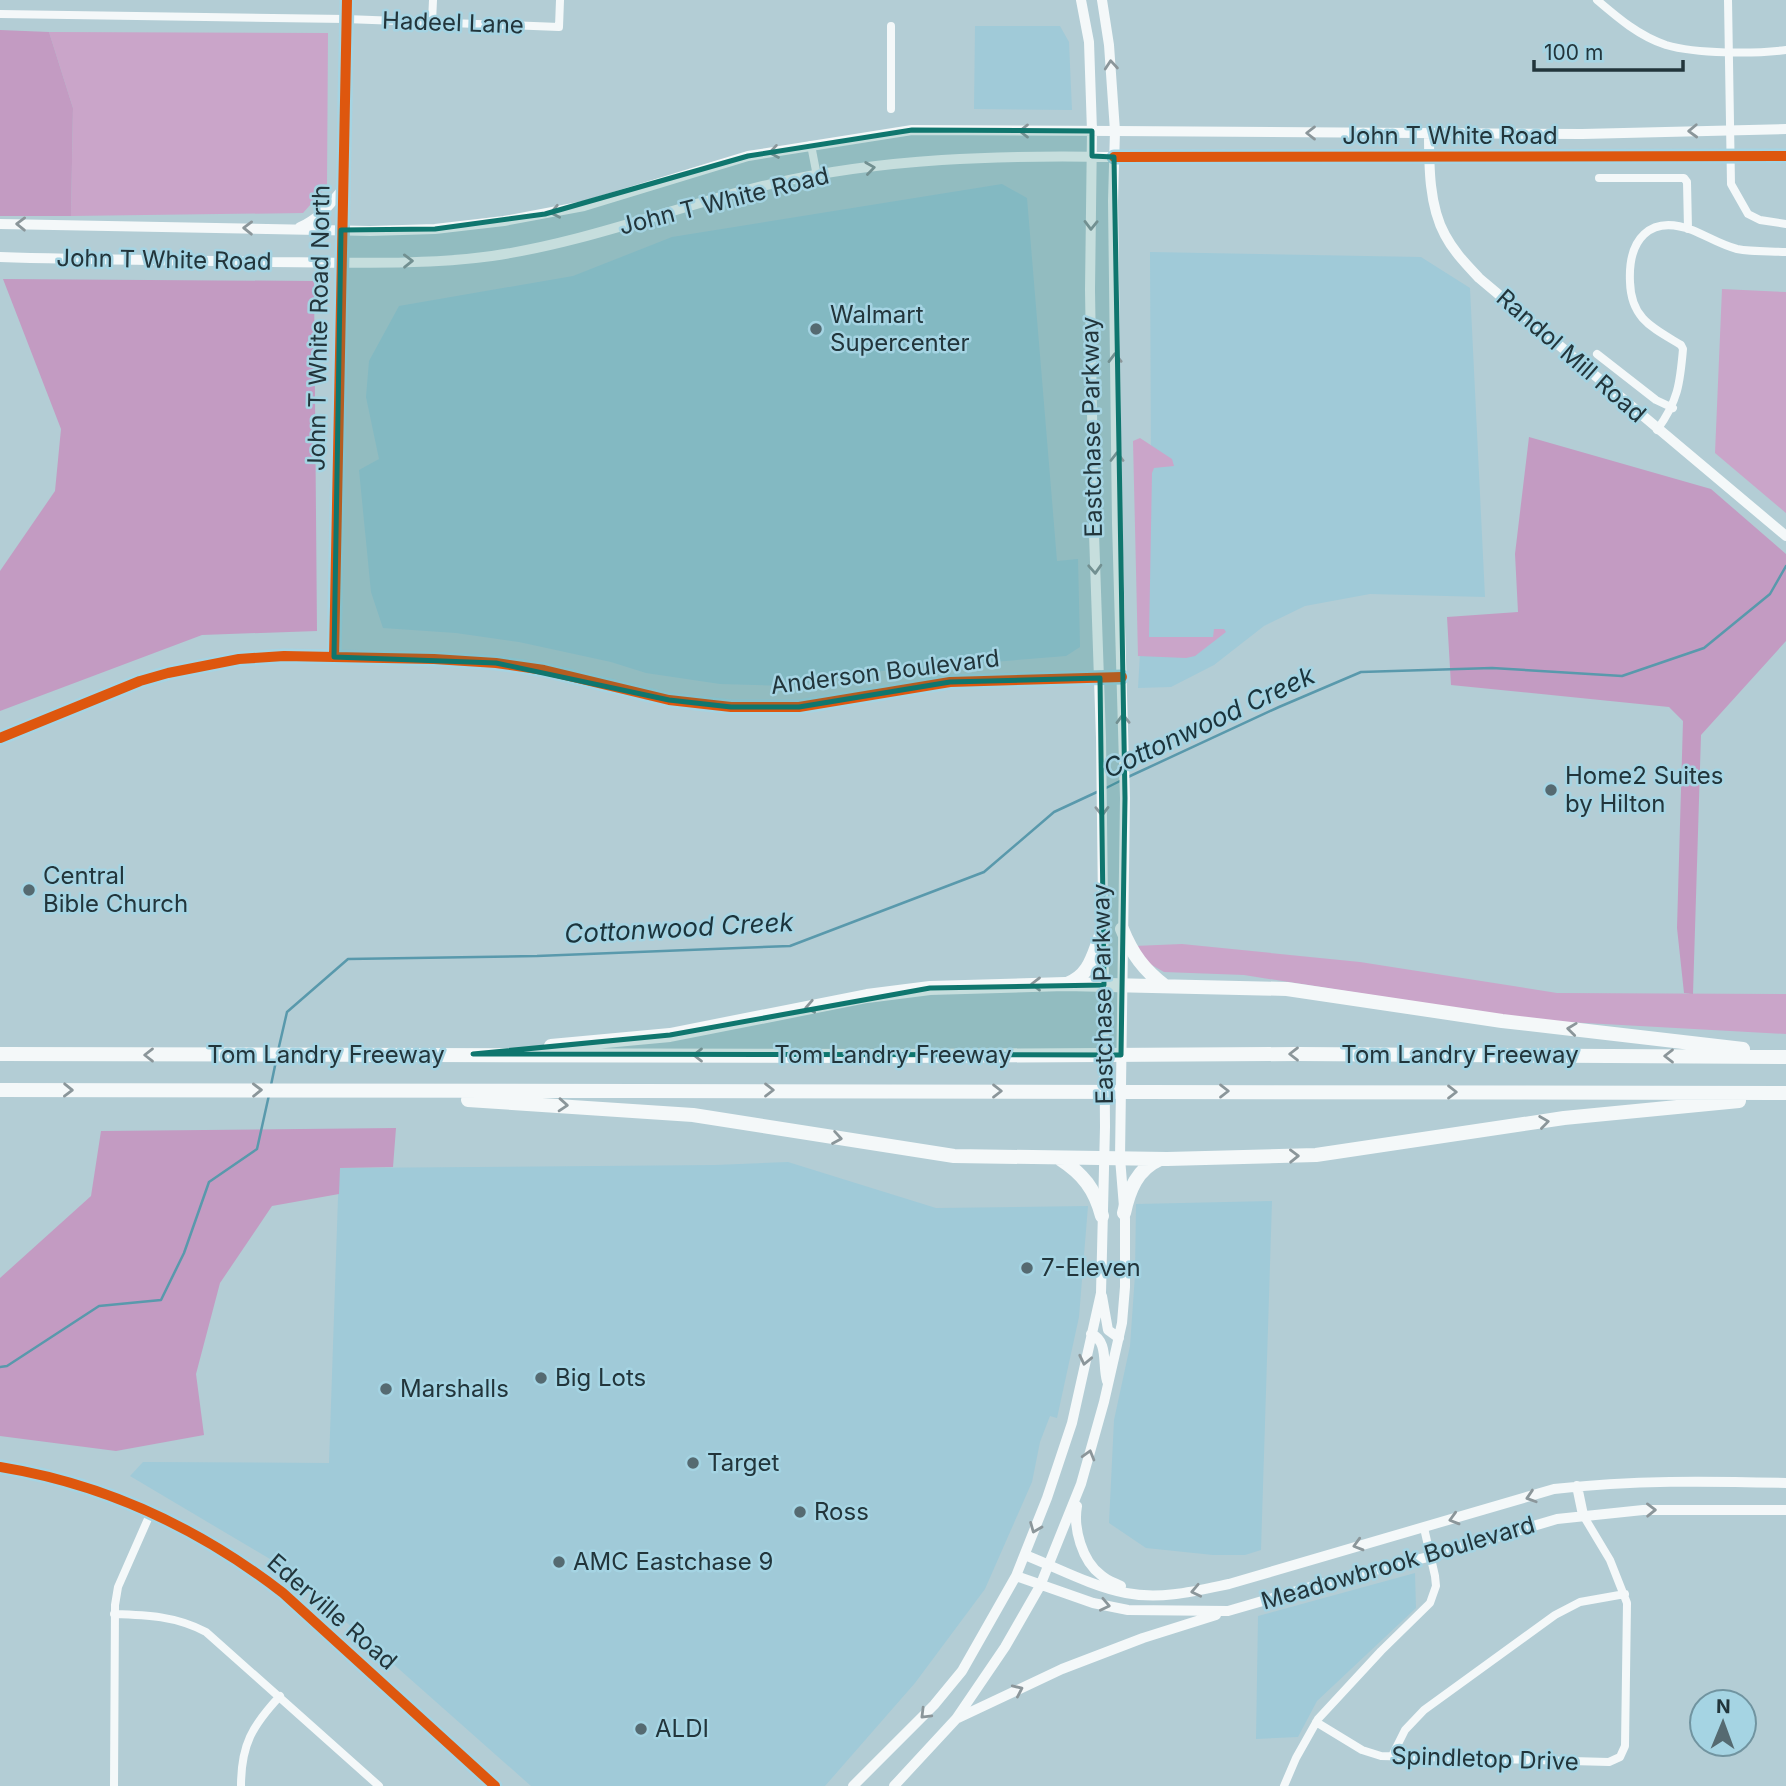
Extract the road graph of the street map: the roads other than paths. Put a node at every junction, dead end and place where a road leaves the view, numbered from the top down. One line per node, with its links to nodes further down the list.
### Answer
1 (347, 0): 9 (street, John T White Road North)
2 (433, 0): 10 (street)
3 (560, 0): 10 (street, Hadeel Lane)
4 (1081, 0): 17 (main road)
5 (1102, 0): 18 (main road, one-way to 5)
6 (1597, 0): 13 (street)
7 (1728, 0): 13 (street)
8 (0, 14): 9 (street, Hadeel Lane)
9 (346, 19): 10 (street, Hadeel Lane); 28 (street, John T White Road North)
10 (432, 22)
11 (891, 26): 14 (street)
12 (1786, 50): 13 (street)
13 (1729, 53): 16 (street)
14 (891, 109)
15 (1786, 129): 16 (street, John T White Road)
16 (1730, 130): 19 (street, John T White Road, one-way to 19); 24 (street)
17 (1092, 131): 18 (main road, John T White Road); 20 (main road, John T White Road, one-way to 20); 21 (main road, Eastchase Parkway)
18 (1115, 131): 19 (street, John T White Road, one-way to 18); 23 (main road, Eastchase Parkway)
19 (1429, 133): 25 (street, Randol Mill Road)
20 (811, 145): 26 (street); 33 (main road, John T White Road, one-way to 33)
21 (1092, 156): 23 (main road, John T White Road); 26 (main road, John T White Road, one-way to 21); 40 (main road, Eastchase Parkway, one-way to 40)
22 (1786, 156): 24 (street, John T White Road)
23 (1114, 157): 25 (street, John T White Road); 39 (main road, Eastchase Parkway, one-way to 23)
24 (1731, 157): 25 (street, John T White Road); 30 (street)
25 (1429, 158): 41 (street, Randol Mill Road)
26 (817, 176): 36 (main road, John T White Road, one-way to 26)
27 (1599, 178): 32 (street)
28 (342, 190): 31 (main road); 33 (street, John T White Road North)
29 (0, 223): 31 (main road, John T White Road, one-way to 29)
30 (1786, 224)
31 (293, 229): 33 (main road, John T White Road)
32 (1688, 229): 34 (street); 38 (street)
33 (341, 230): 36 (street, John T White Road North)
34 (1786, 252)
35 (0, 257): 36 (main road, John T White Road)
36 (340, 262): 43 (street, John T White Road North)
37 (1597, 354): 38 (street)
38 (1673, 408): 41 (street)
39 (1116, 427): 40 (main road); 44 (main road, Eastchase Parkway, one-way to 39)
40 (1092, 428): 45 (main road, Eastchase Parkway, one-way to 45)
41 (1657, 430): 42 (street, Randol Mill Road)
42 (1782, 533)
43 (334, 657): 45 (street, Anderson Boulevard); 46 (street, Anderson Boulevard)
44 (1122, 677): 45 (street, Anderson Boulevard); 47 (main road, Eastchase Parkway, one-way to 44)
45 (1100, 678): 48 (main road, Eastchase Parkway, one-way to 48)
46 (0, 738)
47 (1122, 929): 51 (main road, Eastchase Parkway); 52 (highway)
48 (1102, 933): 49 (highway); 50 (main road, Eastchase Parkway)
49 (1065, 984): 50 (highway); 54 (highway, one-way to 54)
50 (1104, 985): 51 (highway); 60 (main road, Eastchase Parkway)
51 (1122, 985): 52 (highway); 61 (main road, Eastchase Parkway)
52 (1165, 986): 55 (highway, one-way to 52)
53 (0, 1054): 54 (highway, Tom Landry Freeway, one-way to 53)
54 (473, 1054): 55 (highway, Tom Landry Freeway, one-way to 54)
55 (1786, 1055)
56 (0, 1090): 57 (highway, Tom Landry Freeway, one-way to 57)
57 (324, 1091): 58 (highway, Tom Landry Freeway, one-way to 58); 59 (highway, one-way to 59)
58 (1786, 1094): 62 (highway, one-way to 58)
59 (1058, 1158): 60 (highway); 64 (highway)
60 (1104, 1158): 61 (highway); 64 (main road, Eastchase Parkway)
61 (1119, 1158): 62 (highway); 63 (main road, Eastchase Parkway)
62 (1162, 1158): 63 (highway)
63 (1124, 1213): 67 (main road, Eastchase Parkway)
64 (1102, 1216): 65 (main road, Eastchase Parkway)
65 (1101, 1293): 66 (main road, Eastchase Parkway); 67 (main road)
66 (1091, 1334): 68 (main road); 77 (main road, Eastchase Parkway, one-way to 77)
67 (1119, 1338): 68 (main road, Eastchase Parkway)
68 (1108, 1384): 71 (main road, Eastchase Parkway, one-way to 68)
69 (0, 1467): 74 (street, Ederville Road)
70 (1786, 1483): 72 (main road, Meadowbrook Boulevard)
71 (1081, 1484): 79 (main road, Eastchase Parkway); 82 (main road)
72 (1577, 1486): 75 (main road); 76 (main road, Meadowbrook Boulevard, one-way to 76)
73 (1786, 1510): 75 (main road, Meadowbrook Boulevard, one-way to 73)
74 (151, 1512): 85 (street); 94 (street, Ederville Road)
75 (1583, 1515): 78 (main road, Meadowbrook Boulevard); 83 (street)
76 (1423, 1528): 78 (street); 82 (main road, Meadowbrook Boulevard, one-way to 82)
77 (1025, 1555): 79 (main road, Meadowbrook Boulevard); 80 (main road, Eastchase Parkway)
78 (1432, 1556): 84 (main road, Meadowbrook Boulevard); 88 (street)
79 (1048, 1565): 81 (main road, Eastchase Parkway); 82 (main road, Meadowbrook Boulevard)
80 (1016, 1576): 81 (main road, Meadowbrook Boulevard); 90 (main road, Eastchase Parkway, one-way to 90)
81 (1040, 1586): 84 (main road, Meadowbrook Boulevard, one-way to 84); 87 (main road, Eastchase Parkway)
82 (1136, 1594)
83 (1625, 1594): 89 (street); 89 (street, Spindletop Drive)
84 (1228, 1611): 87 (main road, one-way to 84)
85 (114, 1615): 86 (street); 91 (street)
86 (280, 1696): 92 (street); 93 (street)
87 (956, 1719): 95 (main road, Eastchase Parkway)
88 (1316, 1722): 89 (street, Spindletop Drive); 96 (street)
89 (1392, 1756)
90 (857, 1785)
91 (114, 1786)
92 (241, 1786)
93 (379, 1786)
94 (495, 1786)
95 (894, 1786)
96 (1284, 1786)

